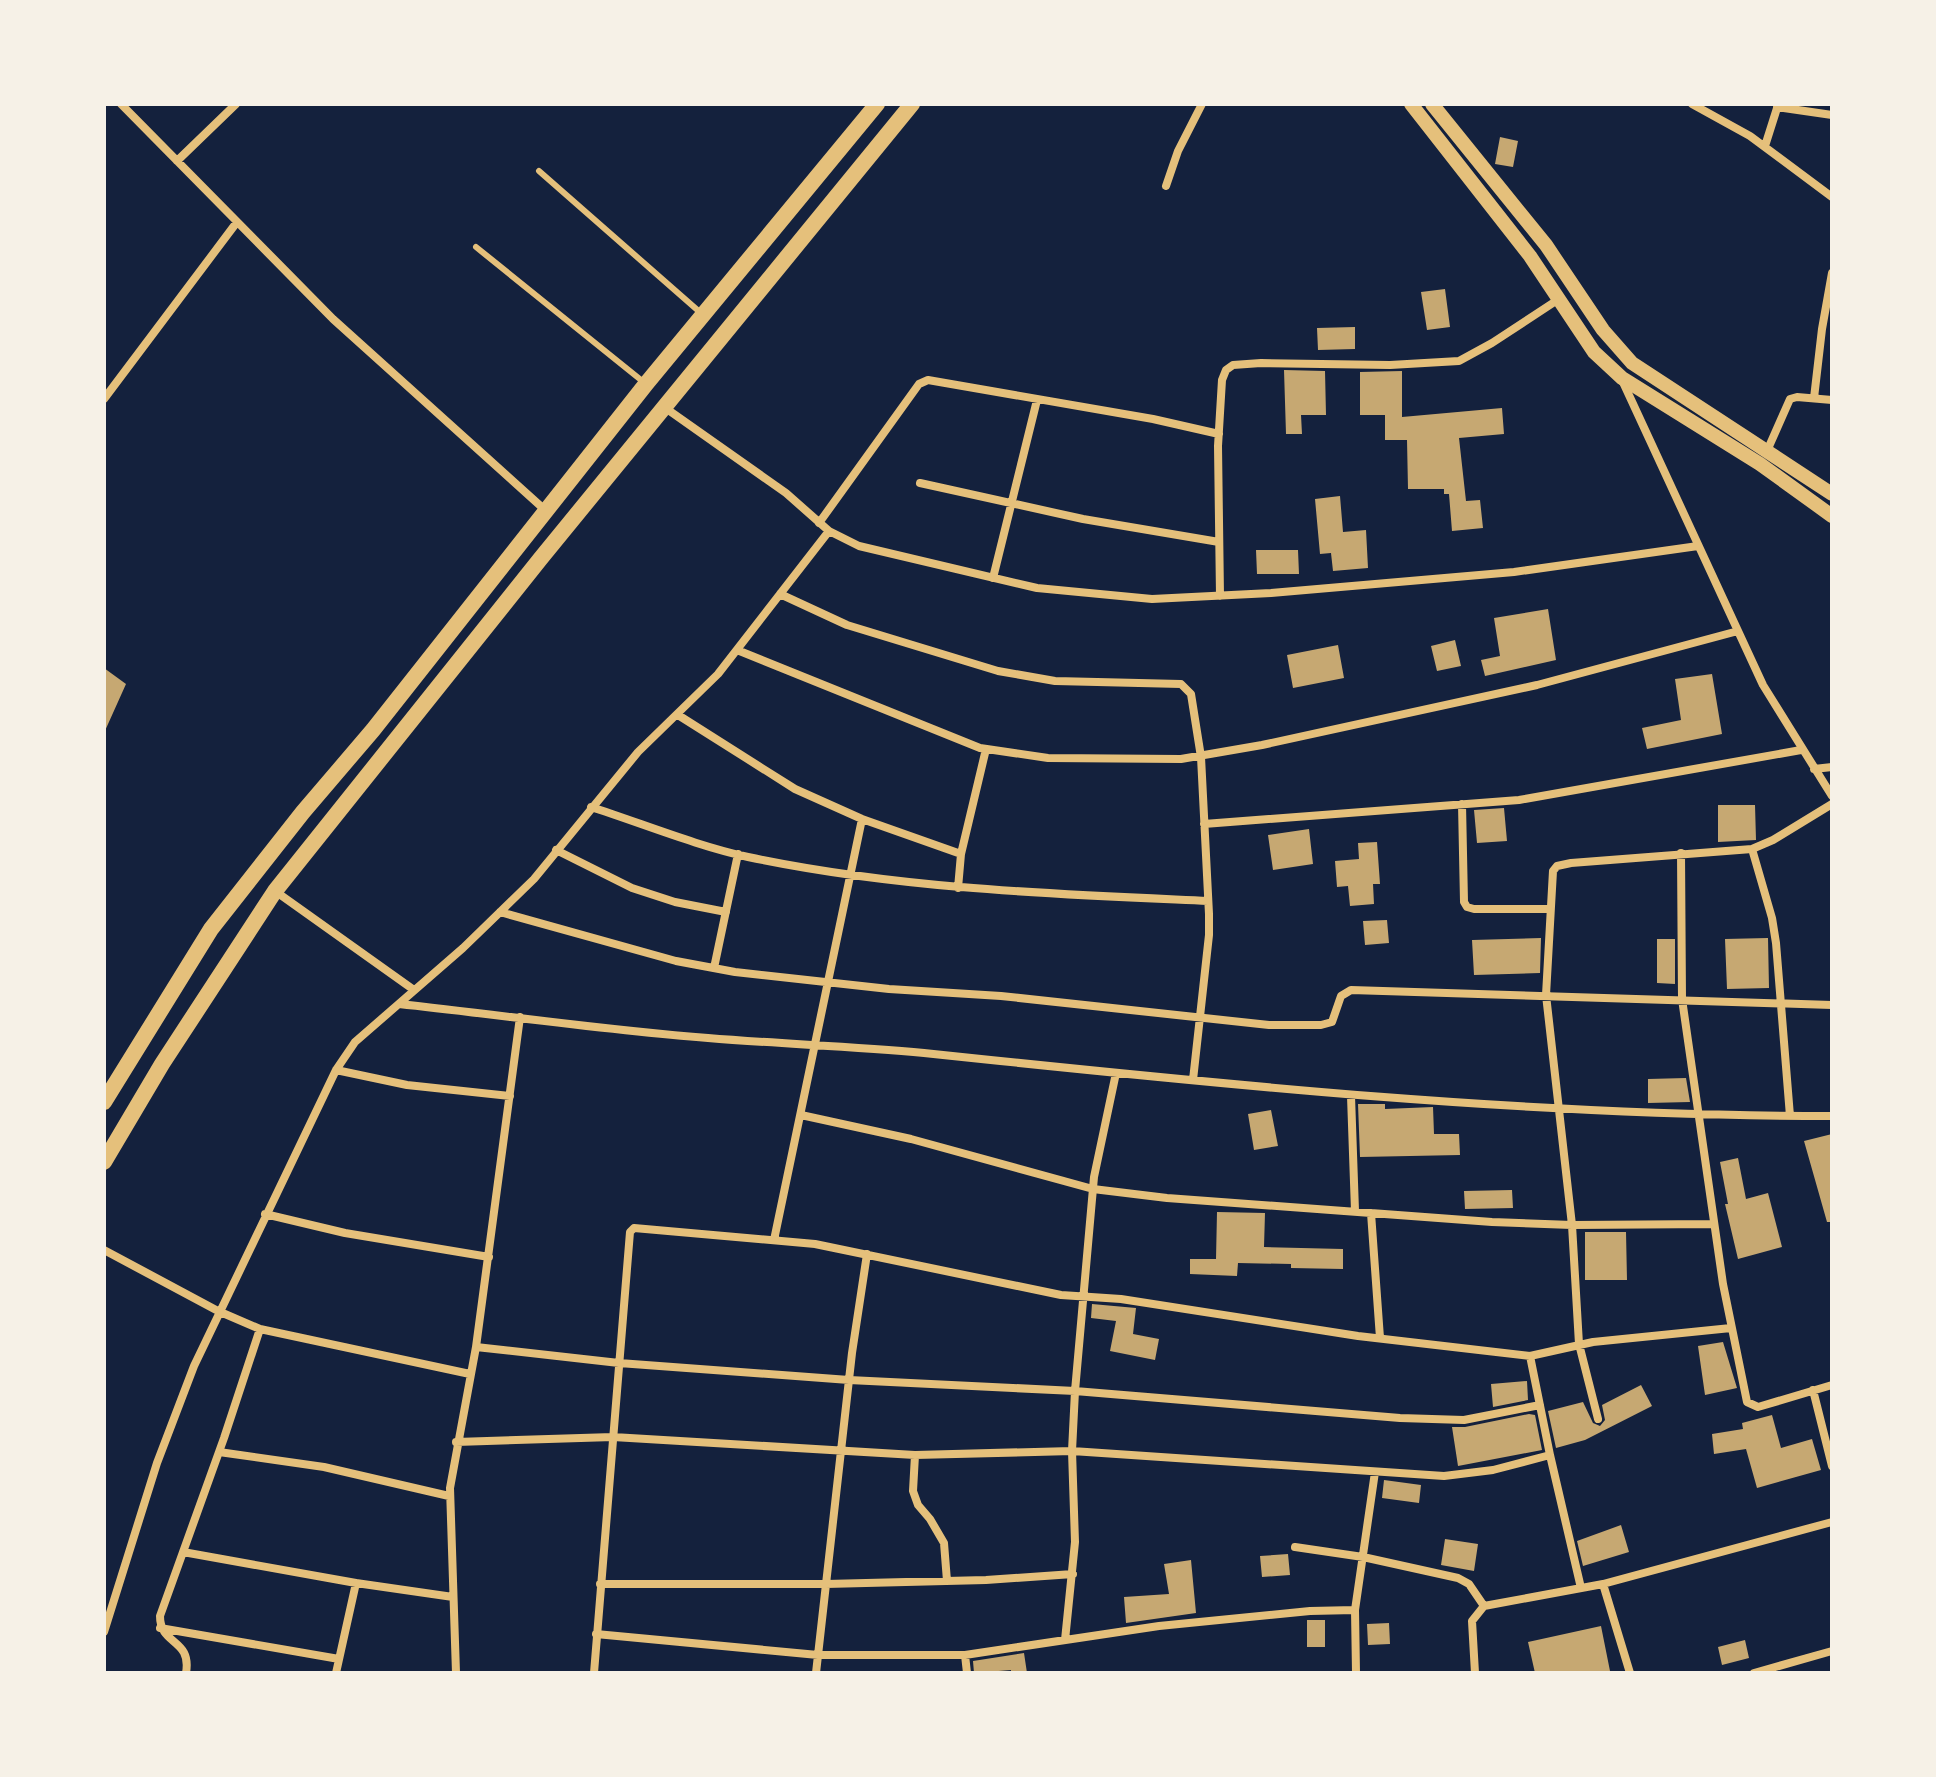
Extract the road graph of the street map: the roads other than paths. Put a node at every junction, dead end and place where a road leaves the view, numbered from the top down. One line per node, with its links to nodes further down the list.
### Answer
1 (121, 104): 12 (street)
2 (236, 104): 12 (street)
3 (877, 104): 22 (main road)
4 (912, 104): 29 (main road)
5 (1202, 104): 14 (street)
6 (1411, 104): 19 (street)
7 (1432, 104): 17 (street)
8 (1692, 104): 11 (street)
9 (1777, 106): 10 (street); 11 (street)
10 (1832, 115)
11 (1765, 146): 15 (street)
12 (177, 161): 16 (street)
13 (539, 171): 22 (lane)
14 (1166, 186)
15 (1832, 197)
16 (237, 222): 26 (street); 35 (street)
17 (1546, 245): 19 (street); 31 (street)
18 (476, 247): 24 (lane)
19 (1530, 256): 21 (street)
20 (1832, 273): 25 (street)
21 (1559, 299): 23 (street); 30 (street)
22 (703, 315): 24 (main road)
23 (1622, 378): 36 (street); 40 (street)
24 (646, 384): 35 (main road)
25 (1814, 398): 28 (street); 31 (street)
26 (104, 399)
27 (1037, 400): 30 (street); 34 (street); 37 (street)
28 (1832, 400)
29 (664, 406): 37 (street); 65 (main road)
30 (1219, 434): 39 (street)
31 (1767, 451): 33 (street)
32 (920, 483): 34 (street)
33 (1832, 494)
34 (1011, 505): 39 (street); 41 (street)
35 (545, 510): 86 (main road)
36 (1832, 516)
37 (819, 523): 38 (street)
38 (829, 531): 41 (street); 42 (street)
39 (1219, 542): 43 (street)
40 (1698, 546): 43 (street); 44 (street)
41 (993, 578): 43 (street)
42 (780, 594): 45 (street); 49 (street)
43 (1220, 596)
44 (1738, 631): 48 (street); 49 (street)
45 (737, 650): 46 (street); 47 (street)
46 (678, 715): 55 (street); 56 (street)
47 (986, 749): 49 (street); 62 (street)
48 (1801, 750): 51 (street); 53 (street)
49 (1201, 757): 57 (street)
50 (1832, 767): 51 (street)
51 (1814, 769): 52 (street)
52 (1832, 796)
53 (1462, 804): 57 (street); 67 (street)
54 (1832, 804): 58 (street)
55 (591, 807): 59 (street); 61 (street)
56 (862, 819): 62 (street); 63 (street)
57 (1204, 824): 66 (street)
58 (1752, 849): 60 (street); 75 (street)
59 (556, 850): 68 (street); 69 (street)
60 (1681, 853): 67 (street); 74 (street)
61 (738, 854): 63 (street); 69 (street)
62 (961, 854): 64 (street)
63 (851, 875): 64 (street); 71 (street)
64 (958, 888): 66 (street)
65 (275, 891): 72 (street); 92 (main road)
66 (1208, 901): 79 (street)
67 (1549, 909): 73 (street)
68 (500, 912): 70 (street); 72 (street)
69 (726, 912): 70 (street)
70 (714, 968): 71 (street)
71 (830, 981): 79 (street); 80 (street)
72 (414, 990): 76 (street)
73 (1546, 995): 74 (street); 79 (street); 87 (street)
74 (1682, 999): 75 (street); 89 (street)
75 (1782, 1003): 77 (street); 90 (street)
76 (399, 1004): 78 (street); 81 (street)
77 (1832, 1005)
78 (520, 1017): 80 (street); 84 (street)
79 (1198, 1018): 83 (street)
80 (816, 1046): 82 (street); 88 (street)
81 (336, 1070): 84 (street); 96 (street)
82 (1116, 1073): 83 (street); 93 (street)
83 (1193, 1080): 85 (street)
84 (510, 1096): 102 (street)
85 (1351, 1096): 87 (street); 94 (street)
86 (104, 1102)
87 (1557, 1109): 89 (street); 98 (street)
88 (801, 1115): 93 (street); 99 (street)
89 (1699, 1115): 90 (street); 97 (street)
90 (1790, 1116): 91 (street)
91 (1832, 1116)
92 (104, 1162)
93 (1093, 1189): 94 (street); 103 (street)
94 (1355, 1211): 95 (street)
95 (1371, 1213): 98 (street); 107 (street)
96 (265, 1214): 102 (street); 104 (street)
97 (1714, 1224): 98 (street); 105 (street)
98 (1572, 1225): 108 (street)
99 (774, 1240): 101 (street); 111 (street)
100 (104, 1250): 104 (street)
101 (867, 1254): 103 (street); 113 (street)
102 (489, 1257): 109 (street)
103 (1084, 1295): 107 (street); 116 (street)
104 (218, 1311): 106 (street); 144 (street)
105 (1731, 1328): 108 (street); 115 (street)
106 (260, 1329): 112 (street); 123 (street)
107 (1380, 1338): 110 (street)
108 (1579, 1344): 110 (street); 118 (street)
109 (476, 1347): 111 (street); 112 (street)
110 (1530, 1356): 117 (street)
111 (619, 1363): 113 (street); 119 (street)
112 (470, 1374): 120 (street)
113 (849, 1380): 116 (street); 121 (street)
114 (1832, 1385): 115 (street)
115 (1813, 1390): 126 (street)
116 (1075, 1391): 117 (street); 122 (street)
117 (1540, 1405): 125 (street)
118 (1598, 1419)
119 (613, 1437): 120 (street); 121 (street); 136 (street)
120 (456, 1442): 128 (street)
121 (841, 1451): 124 (street); 137 (street)
122 (1072, 1451): 124 (street); 127 (street); 133 (street)
123 (219, 1452): 128 (street); 131 (street)
124 (915, 1455): 134 (street)
125 (1550, 1455): 127 (street); 139 (street)
126 (1832, 1466)
127 (1375, 1472): 132 (street)
128 (449, 1496): 140 (street)
129 (1832, 1522): 138 (street)
130 (1295, 1547): 132 (street)
131 (183, 1552): 135 (street); 143 (street)
132 (1363, 1557): 141 (street); 142 (street)
133 (1073, 1574): 134 (street); 146 (street)
134 (947, 1581): 137 (street)
135 (356, 1583): 140 (street); 150 (street)
136 (600, 1584): 137 (street); 145 (street)
137 (826, 1584): 148 (street)
138 (1603, 1584): 139 (street); 159 (street)
139 (1581, 1588): 141 (street)
140 (453, 1597): 153 (street)
141 (1484, 1606): 158 (street)
142 (1355, 1610): 146 (street); 157 (street)
143 (160, 1628): 150 (street); 151 (street)
144 (104, 1632)
145 (596, 1634): 148 (street); 154 (street)
146 (1065, 1640): 149 (street)
147 (1832, 1651): 160 (street)
148 (818, 1655): 149 (street); 155 (street)
149 (965, 1655): 156 (street)
150 (339, 1659): 152 (street)
151 (186, 1673)
152 (336, 1673)
153 (456, 1673)
154 (594, 1673)
155 (816, 1673)
156 (967, 1673)
157 (1356, 1673)
158 (1475, 1673)
159 (1630, 1673)
160 (1754, 1673)

